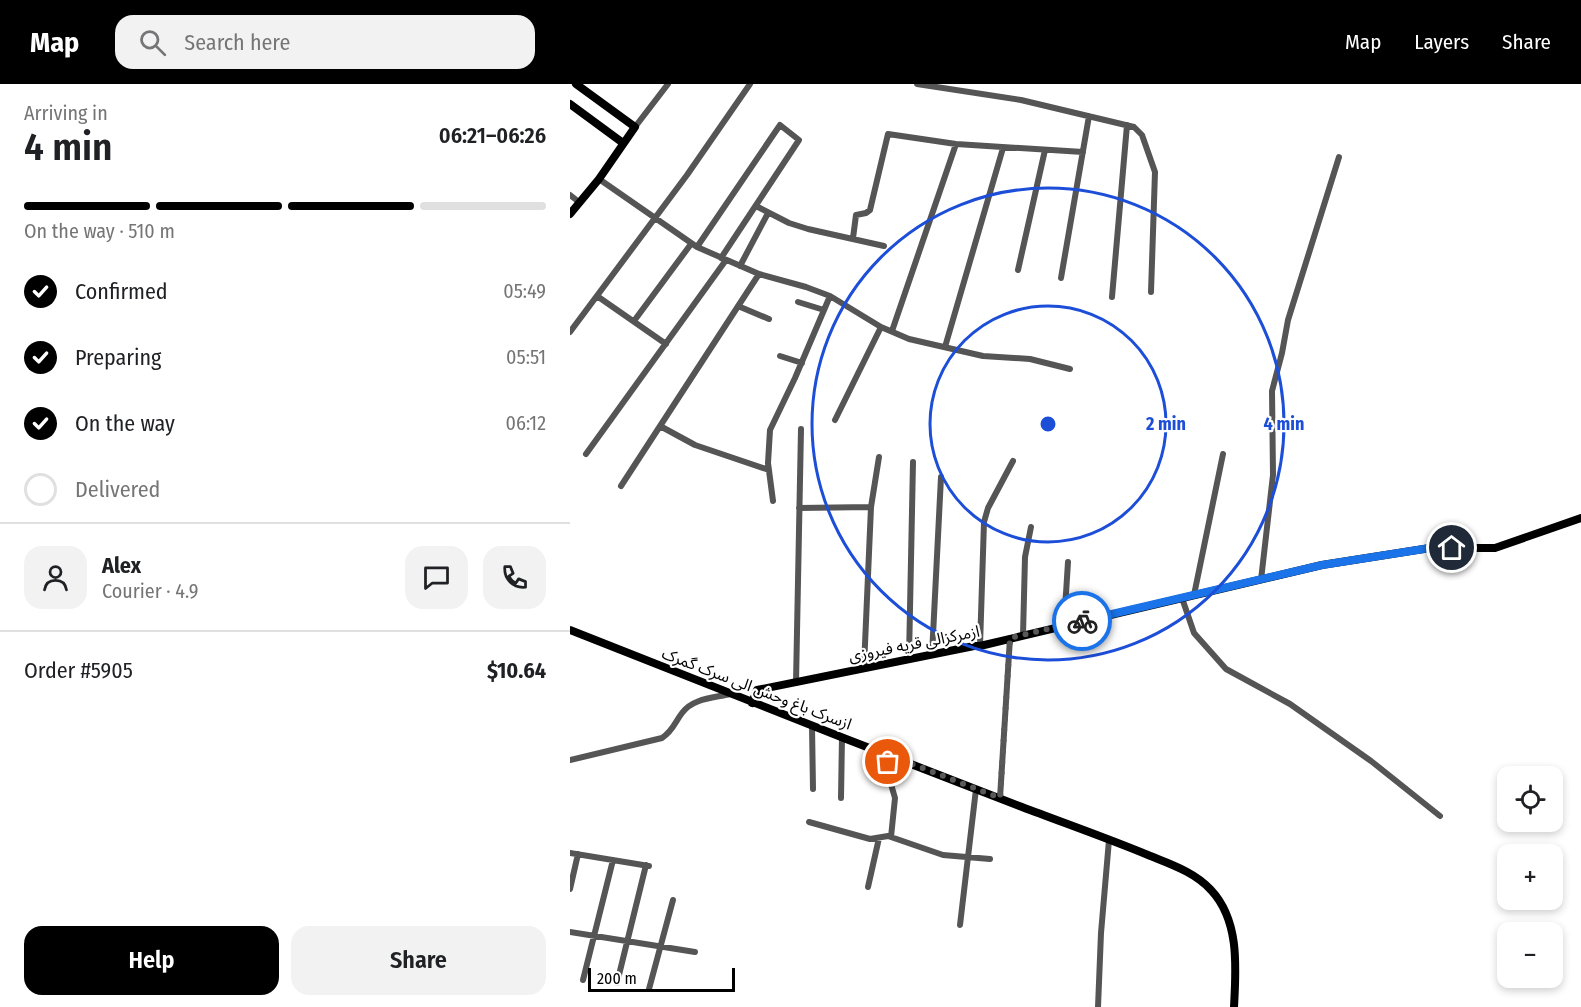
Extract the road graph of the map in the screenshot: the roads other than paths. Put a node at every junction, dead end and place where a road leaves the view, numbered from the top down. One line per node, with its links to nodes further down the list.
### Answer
1 (576, 84): 8 (main road)
2 (668, 84): 8 (street)
3 (917, 84): 6 (street)
4 (747, 85): 21 (street)
5 (570, 104): 9 (main road)
6 (1089, 116): 7 (street); 13 (street)
7 (1126, 125): 30 (street); 33 (street)
8 (635, 127): 9 (main road)
9 (623, 143): 15 (main road)
10 (956, 144): 11 (street); 22 (street); 40 (street)
11 (1003, 148): 12 (street); 43 (street)
12 (1045, 150): 13 (street); 27 (street)
13 (1083, 152): 29 (street)
14 (1338, 157): 64 (street)
15 (599, 178): 17 (main road); 21 (street)
16 (570, 195): 17 (street)
17 (579, 202): 20 (main road)
18 (756, 206): 19 (street); 23 (street); 25 (street)
19 (768, 213): 22 (street); 26 (street)
20 (570, 214)
21 (653, 218): 23 (street); 31 (street)
22 (853, 238): 24 (street)
23 (694, 246): 25 (street); 38 (street)
24 (884, 246)
25 (724, 259): 26 (street); 42 (street)
26 (740, 266): 28 (street)
27 (1018, 270)
28 (759, 273): 32 (street); 35 (street)
29 (1061, 278)
30 (1151, 292)
31 (597, 296): 38 (street); 41 (street)
32 (830, 296): 36 (street); 39 (street)
33 (1112, 297)
34 (798, 302): 36 (street)
35 (738, 306): 37 (street); 48 (street)
36 (824, 310): 45 (street)
37 (769, 319)
38 (634, 321): 42 (street)
39 (881, 327): 40 (street); 47 (street)
40 (892, 331): 43 (street)
41 (570, 332)
42 (666, 344): 50 (street)
43 (945, 347): 46 (street)
44 (780, 356): 45 (street)
45 (801, 363): 55 (street)
46 (1070, 369)
47 (835, 420)
48 (660, 426): 55 (street); 57 (street)
49 (801, 429): 60 (street)
50 (586, 454)
51 (1223, 454): 65 (street)
52 (879, 457): 59 (street)
53 (1013, 461): 71 (street)
54 (913, 462): 73 (street)
55 (769, 470): 58 (street)
56 (941, 477): 72 (street)
57 (621, 486)
58 (773, 501)
59 (872, 507): 60 (street); 74 (street)
60 (799, 508): 75 (street)
61 (1581, 518): 64 (main road, ازمرکزالی قریه فیروزی)
62 (1031, 527): 69 (street)
63 (1068, 562): 67 (street)
64 (1261, 580): 65 (main road, ازمرکزالی قریه فیروزی)
65 (1194, 595): 66 (main road, ازمرکزالی قریه فیروزی)
66 (1182, 598): 67 (main road, ازمرکزالی قریه فیروزی); 86 (street)
67 (1064, 625): 69 (main road, ازمرکزالی قریه فیروزی)
68 (570, 630): 76 (main road, ازسرک باغ وحش الی سرک گمرک)
69 (1023, 635): 70 (main road, ازمرکزالی قریه فیروزی)
70 (1010, 638): 71 (main road, ازمرکزالی قریه فیروزی); 85 (street)
71 (980, 646): 72 (main road, ازمرکزالی قریه فیروزی)
72 (932, 655): 73 (main road, ازمرکزالی قریه فیروزی)
73 (909, 658): 74 (main road, ازمرکزالی قریه فیروزی)
74 (864, 667): 75 (main road, ازمرکزالی قریه فیروزی)
75 (796, 682): 77 (main road, ازمرکزالی قریه فیروزی)
76 (730, 694): 77 (main road, ازسرک باغ وحش الی سرک گمرک); 81 (street)
77 (752, 703): 78 (main road, ازسرک باغ وحش الی سرک گمرک)
78 (812, 726): 79 (main road, ازسرک باغ وحش الی سرک گمرک); 82 (street)
79 (842, 737): 80 (main road, ازسرک باغ وحش الی سرک گمرک); 84 (street)
80 (889, 755): 83 (main road, ازسرک باغ وحش الی سرک گمرک); 88 (street)
81 (570, 760)
82 (813, 789)
83 (976, 789): 85 (main road, ازسرک باغ وحش الی سرک گمرک); 93 (street)
84 (841, 798)
85 (1000, 798): 90 (main road, ازسرک باغ وحش الی سرک گمرک)
86 (1440, 816)
87 (809, 822): 89 (street)
88 (891, 837): 89 (street); 93 (street)
89 (879, 838): 96 (street)
90 (1109, 840): 108 (street); 109 (main road, ازسرک باغ وحش الی سرک گمرک)
91 (570, 853): 92 (street)
92 (578, 854): 94 (street); 97 (street)
93 (968, 858): 95 (street); 99 (street)
94 (613, 860): 101 (street); 102 (street)
95 (990, 860)
96 (868, 887)
97 (570, 889)
98 (673, 900): 103 (street)
99 (960, 925)
100 (570, 932): 101 (street)
101 (594, 936): 102 (street); 105 (street)
102 (628, 941): 103 (street); 106 (street)
103 (661, 947): 104 (street); 107 (street)
104 (695, 952)
105 (583, 980)
106 (617, 983)
107 (649, 989)
108 (1098, 1007)
109 (1234, 1007)

